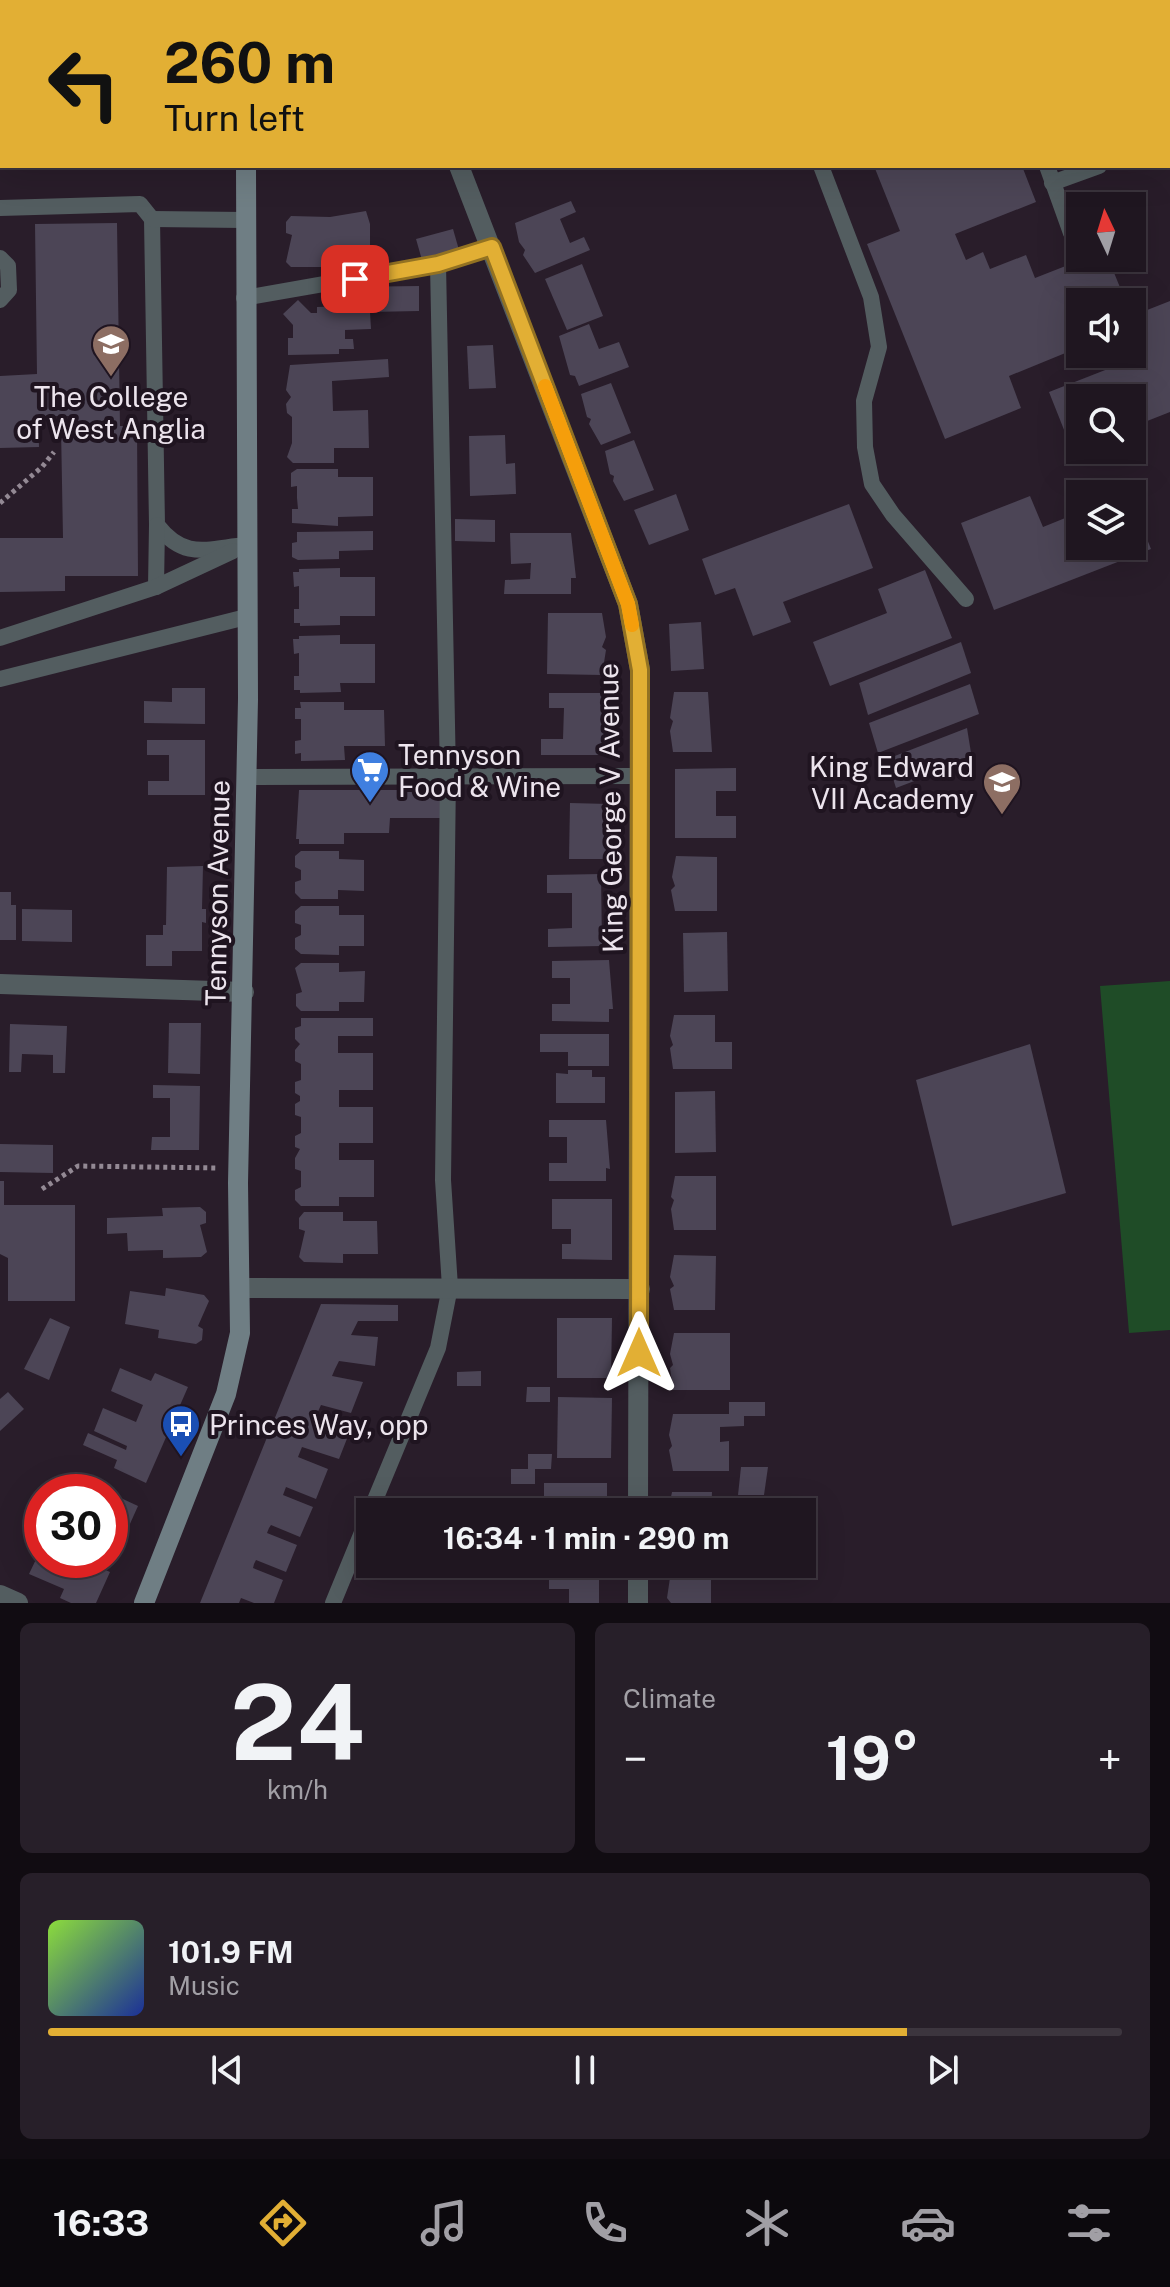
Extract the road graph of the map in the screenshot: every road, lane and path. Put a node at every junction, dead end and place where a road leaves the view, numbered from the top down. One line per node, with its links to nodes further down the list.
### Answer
1 (246, 168): 9 (main road, Tennyson Avenue)
2 (460, 168): 11 (street, King George V Avenue)
3 (822, 168): 21 (lane)
4 (1048, 168): 6 (lane)
5 (1093, 168): 6 (lane)
6 (1052, 183): 10 (lane)
7 (0, 208): 8 (lane)
8 (152, 219): 9 (lane); 18 (lane)
9 (244, 220): 14 (main road, Tennyson Avenue)
10 (1066, 220)
11 (492, 247): 13 (lane); 26 (street, King George V Avenue)
12 (0, 258): 15 (lane)
13 (438, 264): 14 (lane); 25 (lane)
14 (244, 298): 19 (main road, Tennyson Avenue)
15 (0, 300)
16 (54, 452): 17 (path)
17 (0, 503)
18 (157, 525): 19 (lane); 20 (lane)
19 (245, 545): 20 (lane); 22 (main road, Tennyson Avenue)
20 (156, 587): 23 (lane)
21 (966, 599)
22 (246, 617): 24 (lane); 27 (main road, Tennyson Avenue)
23 (0, 638)
24 (0, 679)
25 (448, 775): 26 (lane); 27 (lane); 32 (lane)
26 (641, 776): 34 (street, King George V Avenue)
27 (248, 777): 29 (main road, Tennyson Avenue)
28 (0, 984): 29 (street)
29 (244, 992): 30 (main road, Tennyson Avenue)
30 (238, 1168): 31 (path); 33 (main road, Tennyson Avenue)
31 (42, 1189)
32 (450, 1287): 33 (street); 34 (street); 35 (lane)
33 (241, 1288): 41 (main road, Tennyson Avenue)
34 (640, 1289): 36 (street, King George V Avenue)
35 (376, 1498)
36 (638, 1498)
37 (356, 1546): 42 (lane)
38 (638, 1578): 43 (street)
39 (0, 1595): 40 (street)
40 (18, 1603)
41 (144, 1603)
42 (333, 1603)
43 (638, 1603)

